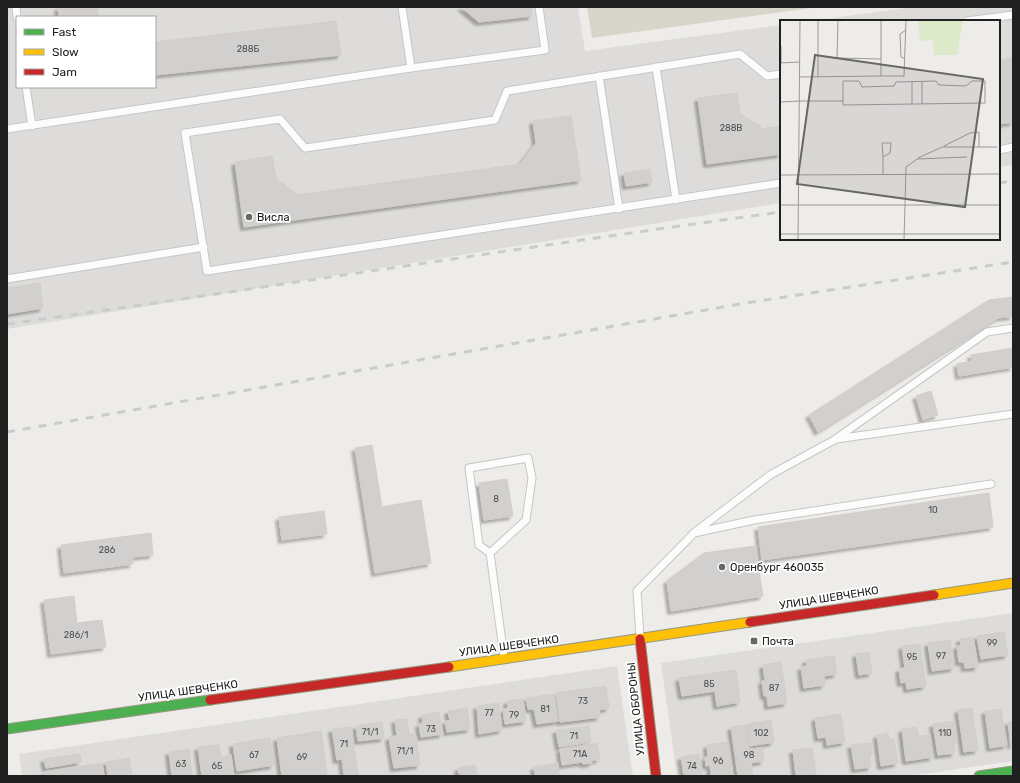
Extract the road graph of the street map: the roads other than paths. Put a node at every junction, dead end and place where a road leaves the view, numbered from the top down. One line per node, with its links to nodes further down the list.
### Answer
1 (402, 7): 6 (lane)
2 (539, 7): 6 (lane)
3 (1013, 15): 4 (lane)
4 (975, 20)
5 (656, 67): 7 (lane); 8 (lane); 15 (lane)
6 (411, 68): 10 (lane)
7 (780, 74)
8 (598, 76): 16 (lane); 17 (lane)
9 (26, 88): 10 (lane)
10 (32, 126): 11 (lane)
11 (7, 129)
12 (1013, 147): 13 (lane)
13 (1000, 150)
14 (780, 184): 15 (lane)
15 (676, 200): 16 (lane)
16 (619, 209): 17 (lane)
17 (204, 247): 18 (lane)
18 (7, 279)
19 (1013, 328): 21 (lane)
20 (1013, 414): 21 (lane)
21 (836, 439): 23 (lane)
22 (991, 484): 23 (lane)
23 (694, 533): 26 (lane)
24 (490, 553): 24 (lane); 27 (lane)
25 (1013, 583): 26 (main road, УЛИЦА ШЕВЧЕНКО)
26 (640, 639): 27 (main road, УЛИЦА ШЕВЧЕНКО); 30 (main road, УЛИЦА ОБОРОНЫ)
27 (504, 659): 28 (main road, УЛИЦА ШЕВЧЕНКО)
28 (7, 729)
29 (1013, 771): 31 (main road)
30 (656, 776)
31 (979, 776)

